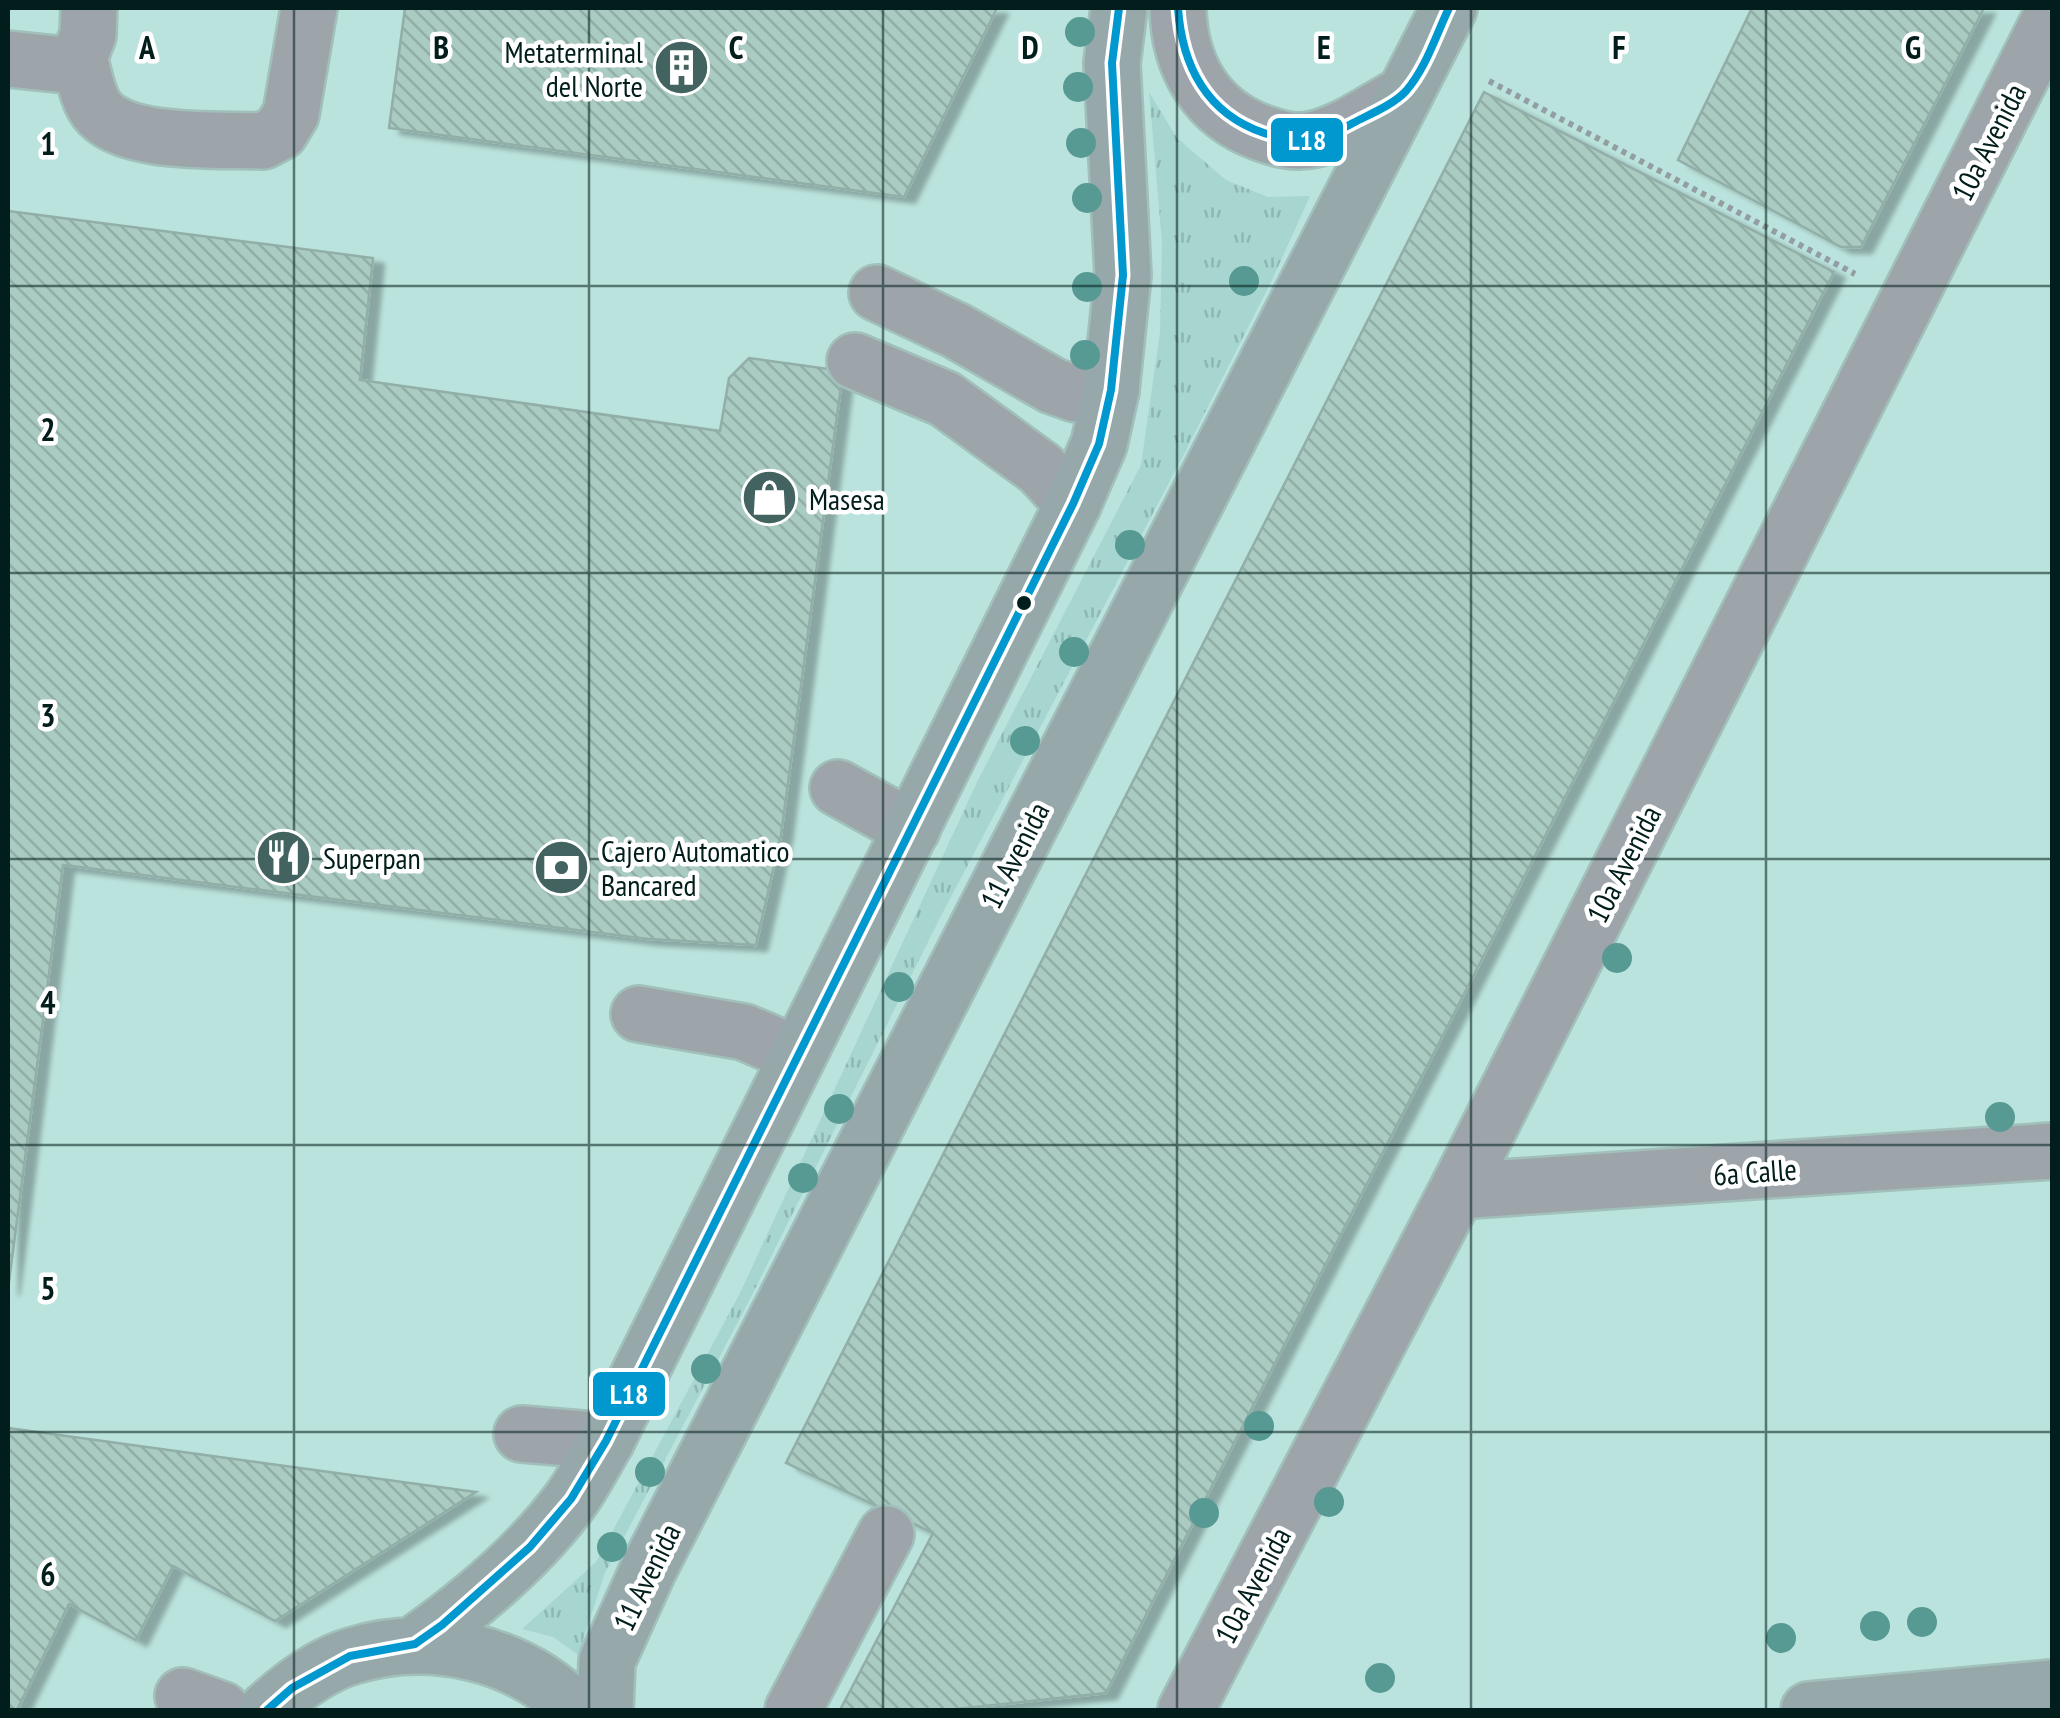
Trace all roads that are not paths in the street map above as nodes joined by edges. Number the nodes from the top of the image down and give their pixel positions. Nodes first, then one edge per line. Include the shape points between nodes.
1 (310, 8) edge
2 (1119, 8) edge
3 (1178, 8) edge
4 (1449, 8) edge
5 (2052, 15) edge
6 (84, 33) edge
7 (8, 58) edge
8 (1405, 94) junction
9 (877, 293) dead end
10 (856, 361) dead end
11 (1111, 390) junction
12 (1074, 504) junction
13 (838, 788) dead end
14 (912, 829) junction
15 (638, 1014) dead end
16 (798, 1056) junction
17 (2052, 1151) edge
18 (1457, 1191) junction
19 (522, 1434) dead end
20 (606, 1441) junction
21 (886, 1534) dead end
22 (415, 1644) junction
23 (2052, 1688) edge
24 (267, 1710) edge
25 (576, 1710) edge
26 (605, 1710) edge
27 (793, 1710) edge
28 (1186, 1710) edge
29 (1809, 1710) edge

1 - 6 street via 291,114 264,141 144,134 112,125 95,108
2 - 11 main road via 1112,62 1122,275
3 - 8 street via 1189,68 1204,95 1239,125 1285,141 1314,140
4 - 8 main road, 11 Avenida
5 - 18 street, 10a Avenida
6 - 7 street via 66,66
8 - 26 main road, 11 Avenida via 649,1568 607,1661
9 - 11 street via 1053,386 1076,394
10 - 12 street via 945,399 1041,468
11 - 12 main road via 1099,444
12 - 14 main road
13 - 14 street
14 - 16 main road
15 - 16 street via 744,1032
16 - 20 main road
17 - 18 street, 6a Calle
18 - 28 street, 10a Avenida
19 - 20 street
20 - 22 main road via 571,1499 530,1548
21 - 27 street
22 - 24 main road via 350,1656
22 - 25 main road via 489,1655 554,1689
23 - 29 main road

